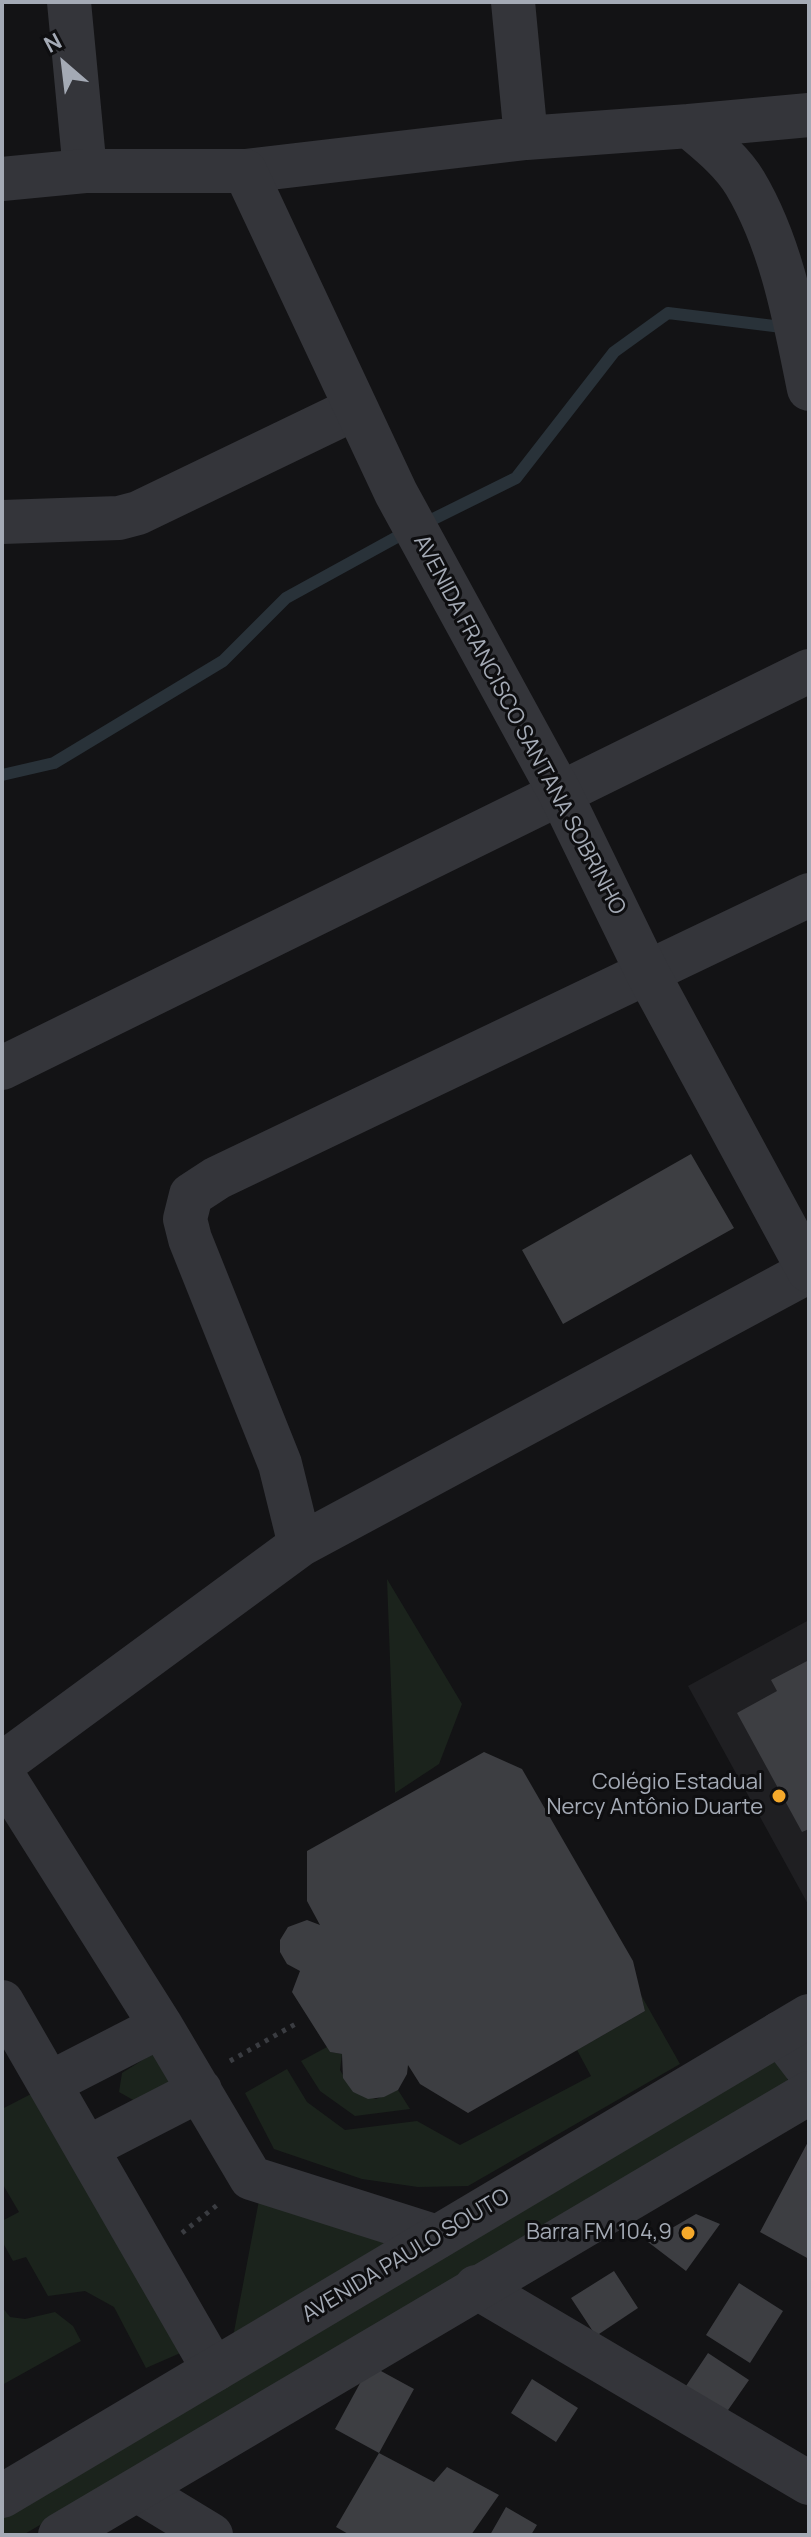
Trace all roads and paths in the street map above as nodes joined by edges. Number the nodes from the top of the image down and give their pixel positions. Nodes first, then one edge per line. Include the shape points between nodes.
1 (69, 2) edge
2 (513, 2) edge
3 (809, 115) edge
4 (689, 126) junction
5 (526, 138) junction
6 (85, 171) junction
7 (245, 171) junction
8 (2, 179) edge
9 (809, 389) edge
10 (354, 409) junction
11 (2, 522) edge
12 (809, 671) edge
13 (560, 793) junction
14 (809, 895) edge
15 (648, 974) junction
16 (2, 1068) edge
17 (809, 1271) edge
18 (300, 1545) junction
19 (2, 1764) edge
20 (2, 1774) edge
21 (2, 2002) edge
22 (299, 2022) dead end
23 (795, 2024) edge
24 (161, 2026) junction
25 (809, 2071) edge
26 (50, 2083) junction
27 (198, 2086) junction
28 (809, 2093) edge
29 (87, 2148) junction
30 (251, 2178) junction
31 (437, 2237) junction
32 (150, 2259) junction
33 (476, 2287) junction
34 (214, 2370) junction
35 (809, 2483) edge
36 (137, 2490) junction
37 (2, 2496) edge
38 (60, 2535) edge
39 (211, 2535) edge

1 - 6 street
2 - 5 street
3 - 4 street
4 - 5 street
4 - 9 street via 744,182 770,237 792,306
5 - 7 street
6 - 7 street
6 - 8 street
7 - 10 street, AVENIDA FRANCISCO SANTANA SOBRINHO
10 - 11 street via 138,513
10 - 13 street, AVENIDA FRANCISCO SANTANA SOBRINHO
12 - 13 street
13 - 15 street, AVENIDA FRANCISCO SANTANA SOBRINHO
13 - 16 street
14 - 15 street
15 - 17 street, AVENIDA FRANCISCO SANTANA SOBRINHO
15 - 18 street via 208,1182 191,1195 185,1219 190,1239 280,1464
17 - 18 street
18 - 19 street
20 - 24 street
21 - 26 street
22 - 27 path
23 - 25 street
23 - 31 street, AVENIDA PAULO SOUTO
24 - 26 street
24 - 27 street
26 - 29 street
27 - 29 street
27 - 30 street
28 - 33 street
29 - 32 street
30 - 31 street
30 - 32 path
31 - 34 street, AVENIDA PAULO SOUTO
32 - 34 street
33 - 35 street
33 - 36 street
34 - 37 street, AVENIDA PAULO SOUTO
36 - 38 street
36 - 39 street

